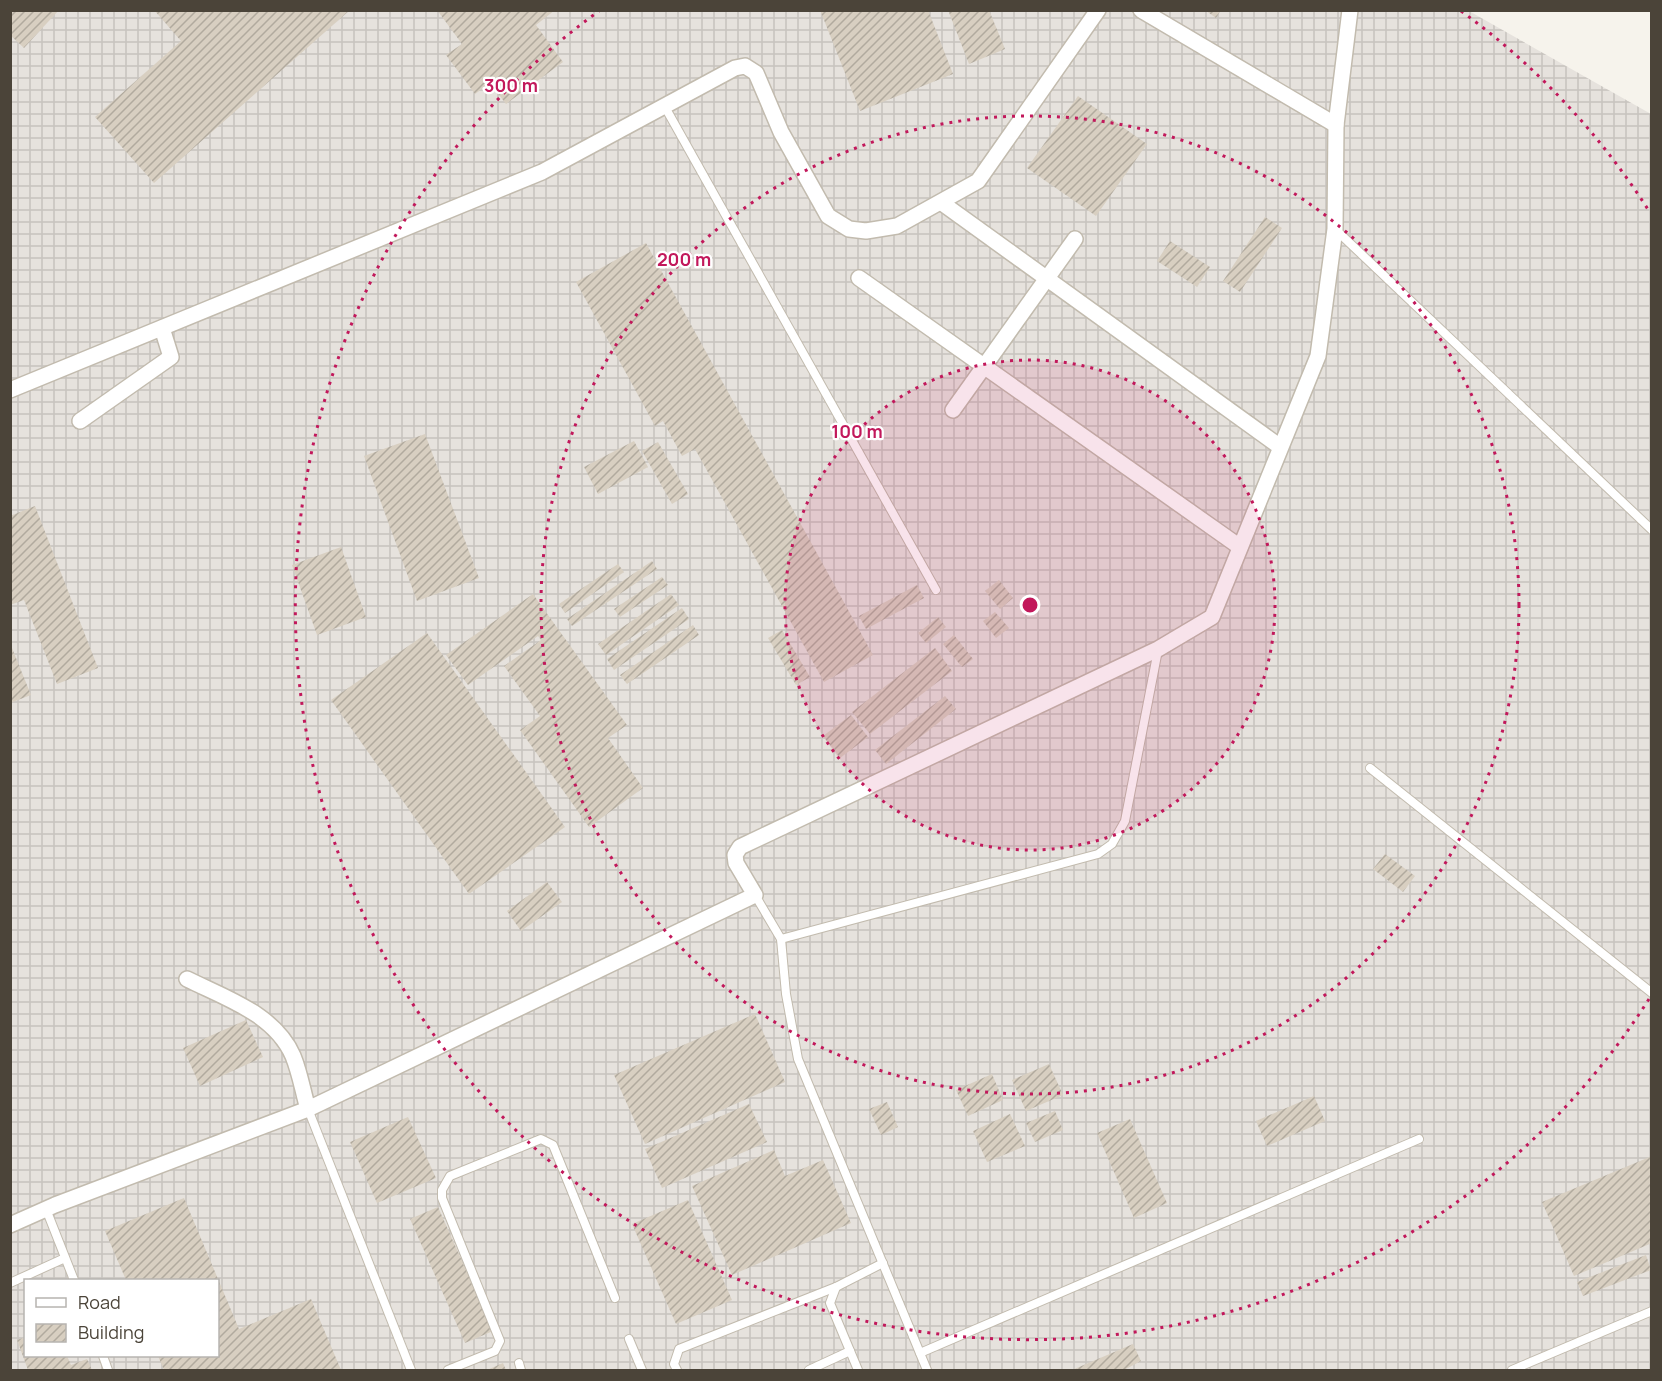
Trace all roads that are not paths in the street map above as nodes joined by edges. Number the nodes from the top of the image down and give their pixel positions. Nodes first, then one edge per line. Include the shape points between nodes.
1 (1098, 10) edge
2 (1141, 10) edge
3 (1350, 10) edge
4 (665, 106) junction
5 (1336, 125) junction
6 (942, 203) junction
7 (1335, 229) junction
8 (1075, 239) dead end
9 (859, 278) dead end
10 (1047, 279) junction
11 (162, 328) junction
12 (984, 366) junction
13 (10, 390) edge
14 (953, 410) dead end
15 (80, 421) dead end
16 (1280, 446) junction
17 (1652, 530) edge
18 (1240, 546) junction
19 (936, 590) dead end
20 (1158, 648) junction
21 (1370, 768) dead end
22 (755, 895) junction
23 (782, 939) junction
24 (187, 979) dead end
25 (1652, 993) edge
26 (308, 1109) junction
27 (1419, 1139) dead end
28 (46, 1209) junction
29 (10, 1225) edge
30 (65, 1258) junction
31 (883, 1263) junction
32 (73, 1279) edge
33 (10, 1283) edge
34 (836, 1287) junction
35 (615, 1298) dead end
36 (1652, 1311) edge
37 (629, 1338) dead end
38 (850, 1351) junction
39 (920, 1353) junction
40 (411, 1371) edge
41 (448, 1371) edge
42 (642, 1371) edge
43 (677, 1371) edge
44 (809, 1371) edge
45 (858, 1371) edge
46 (927, 1371) edge
47 (1512, 1371) edge

1 - 6 street via 978,181
2 - 5 street
3 - 5 street
4 - 6 street via 745,66 756,73 781,132 828,216 849,230 866,231 897,226
4 - 11 street via 542,172
4 - 19 lane
5 - 7 street
6 - 10 street
7 - 16 street via 1318,356
7 - 17 lane
8 - 10 street
9 - 12 street
10 - 12 street
10 - 16 street
11 - 13 street
11 - 15 street via 171,357
12 - 14 street
12 - 18 street
16 - 18 street
18 - 20 street via 1212,617
20 - 22 street via 740,847 736,862
20 - 23 lane via 1125,821 1112,844 1098,854
21 - 25 lane
22 - 23 lane
22 - 26 street
23 - 31 lane via 786,994 798,1059
24 - 26 street via 253,1012 275,1029 292,1055
26 - 28 street
26 - 40 lane
27 - 39 lane
28 - 29 street
28 - 30 lane
30 - 32 lane
30 - 33 lane
31 - 34 lane
31 - 39 lane
34 - 38 lane via 830,1303
34 - 43 lane via 679,1349 674,1364
35 - 41 lane via 548,1140 541,1139 450,1176 442,1198 500,1341 495,1351
36 - 47 lane
37 - 42 lane
38 - 44 lane
38 - 45 lane
39 - 46 lane

